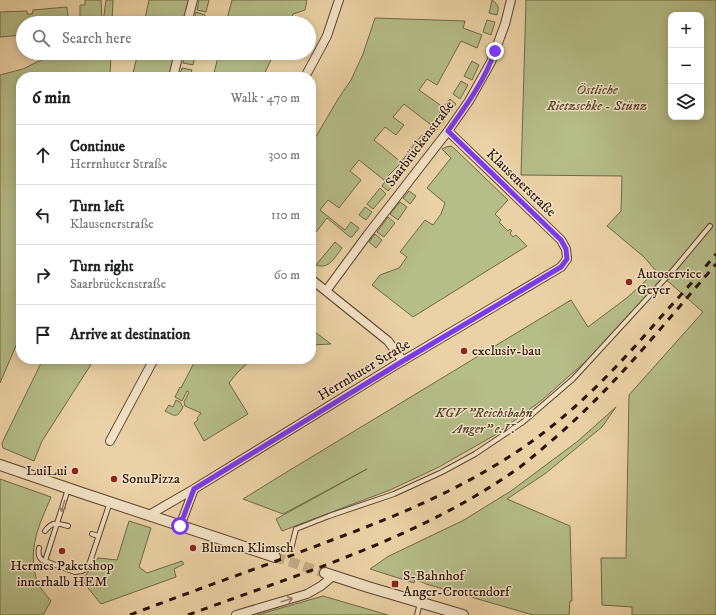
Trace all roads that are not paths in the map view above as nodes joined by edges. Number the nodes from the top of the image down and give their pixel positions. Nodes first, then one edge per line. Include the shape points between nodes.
1 (193, 0) edge
2 (338, 0) edge
3 (511, 0) edge
4 (189, 16) edge
5 (316, 56) edge
6 (177, 60) edge
7 (314, 60) edge
8 (174, 72) edge
9 (308, 72) edge
10 (448, 131) junction
11 (710, 226) dead end
12 (567, 259) joint
13 (316, 283) edge
14 (326, 291) junction
15 (403, 361) junction
16 (151, 364) edge
17 (110, 441) dead end
18 (0, 465) edge
19 (68, 488) junction
20 (194, 489) junction
21 (110, 502) junction
22 (149, 515) junction
23 (57, 523) junction
24 (68, 526) dead end
25 (180, 526) junction
26 (44, 531) dead end
27 (92, 534) dead end
28 (98, 536) junction
29 (39, 548) dead end
30 (291, 549) dead end
31 (275, 557) tunnel mouth
32 (45, 561) junction
33 (329, 574) joint
34 (420, 602) junction
35 (236, 615) edge
36 (417, 615) edge
37 (463, 615) edge

1 - 4 street
2 - 5 street via 327,36
3 - 10 street, Saarbrückenstraße via 491,62
6 - 8 street
7 - 9 street
10 - 12 street, Klausenerstraße via 561,240 566,249
10 - 14 street, Saarbrückenstraße
11 - 30 lane via 573,379 523,422 475,454 442,472 394,494 296,529
12 - 15 street, Herrnhuter Straße via 561,267
13 - 14 street
14 - 15 street via 388,341
15 - 20 street, Herrnhuter Straße
16 - 17 street
18 - 19 street
19 - 21 street
19 -> 23 lane
20 - 22 street, Herrnhuter Straße
20 - 25 street
21 - 22 street
21 - 28 lane
22 - 25 street
23 - 24 lane
23 - 26 lane via 51,524
23 - 32 lane
25 - 31 street
27 - 28 lane
28 - 32 lane via 88,568 82,571 75,572
29 - 32 lane via 40,558
33 - 34 street
35 -> 33 street via 307,594 321,586
34 - 36 lane
34 - 37 street

